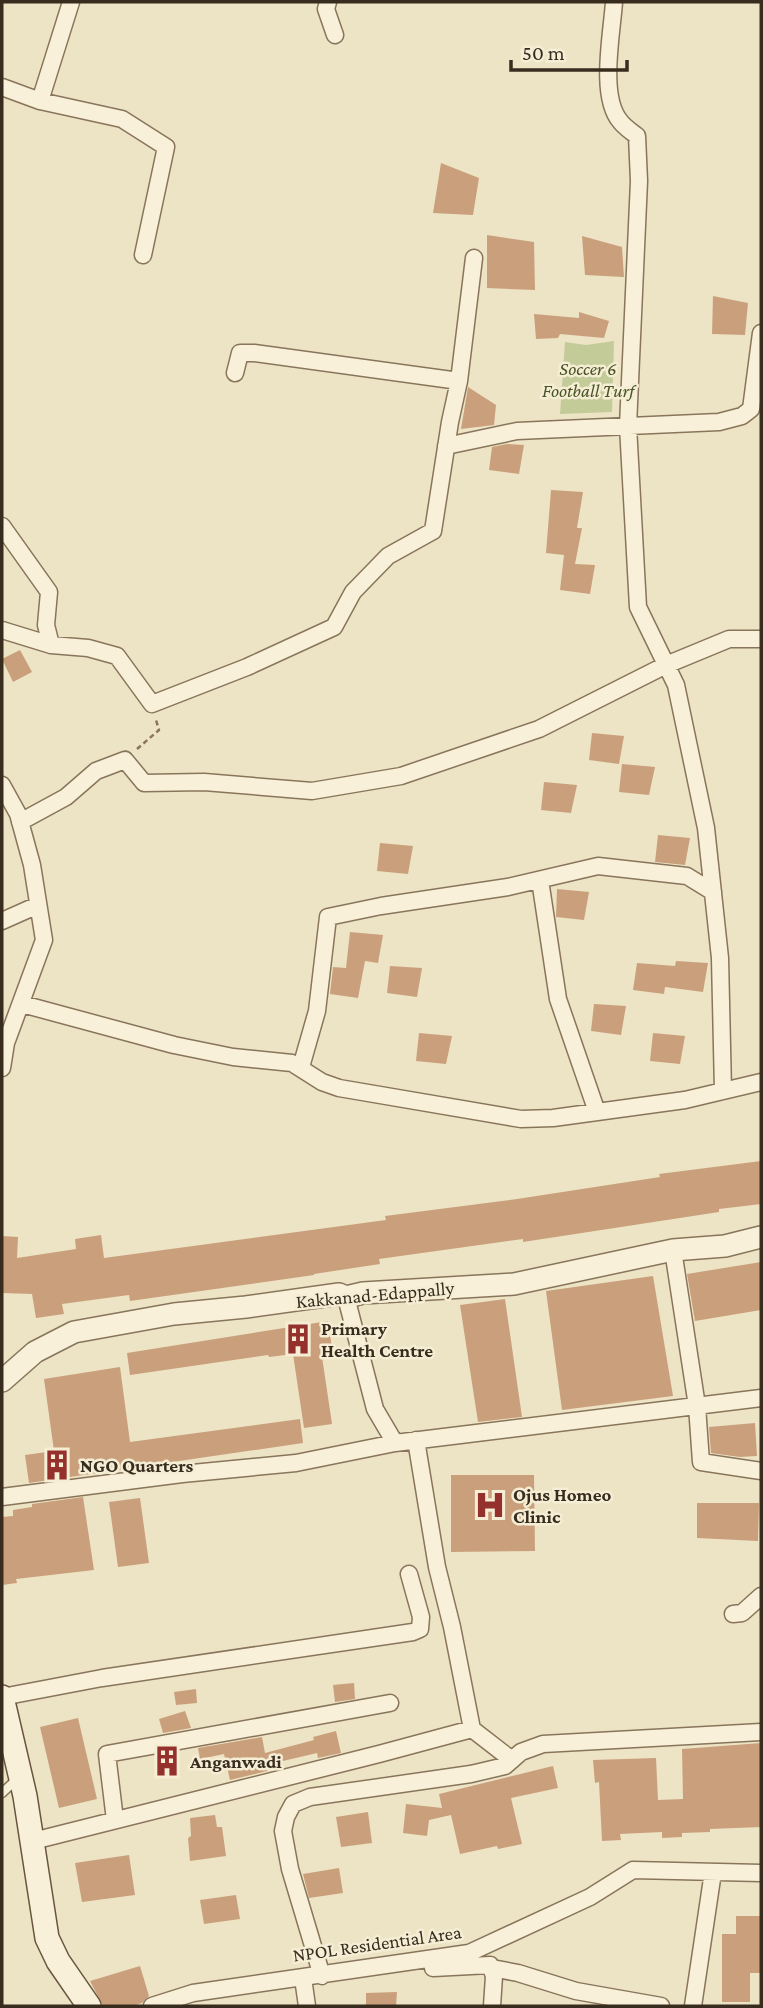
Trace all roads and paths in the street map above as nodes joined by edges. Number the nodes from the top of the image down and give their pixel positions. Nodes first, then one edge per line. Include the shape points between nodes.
1 (71, 2) edge
2 (328, 2) edge
3 (614, 2) edge
4 (335, 34) dead end
5 (2, 87) edge
6 (40, 101) junction
7 (143, 255) dead end
8 (474, 258) dead end
9 (761, 333) edge
10 (235, 373) dead end
11 (459, 381) junction
12 (756, 408) edge
13 (628, 426) junction
14 (446, 446) junction
15 (4, 532) edge
16 (2, 630) edge
17 (761, 639) edge
18 (51, 645) junction
19 (666, 665) junction
20 (152, 704) junction
21 (125, 760) junction
22 (2, 785) edge
23 (20, 822) junction
24 (540, 880) junction
25 (713, 892) junction
26 (38, 905) junction
27 (2, 921) edge
28 (22, 1004) junction
29 (301, 1067) junction
30 (2, 1068) edge
31 (761, 1082) edge
32 (723, 1091) junction
33 (597, 1112) junction
34 (761, 1237) edge
35 (673, 1250) junction
36 (346, 1297) junction
37 (2, 1381) edge
38 (761, 1398) edge
39 (697, 1406) junction
40 (416, 1440) junction
41 (395, 1443) junction
42 (761, 1471) edge
43 (2, 1497) edge
44 (409, 1574) dead end
45 (761, 1596) edge
46 (733, 1614) dead end
47 (2, 1697) edge
48 (390, 1703) dead end
49 (472, 1728) junction
50 (761, 1732) edge
51 (512, 1760) junction
52 (21, 1776) junction
53 (2, 1793) edge
54 (115, 1821) junction
55 (33, 1841) junction
56 (713, 1872) junction
57 (761, 1873) edge
58 (492, 1968) junction
59 (322, 1976) junction
60 (304, 1985) junction
61 (89, 2006) edge
62 (152, 2006) edge
63 (176, 2006) edge
64 (307, 2006) edge
65 (492, 2006) edge
66 (661, 2006) edge
67 (694, 2006) edge

1 - 6 street
2 - 4 street
3 - 13 street via 611,101 619,120 637,136 639,181
5 - 6 street
6 - 7 street via 122,119 166,147
8 - 11 street
9 - 12 street
10 - 11 street via 240,353 247,353
11 - 14 street
12 - 13 street via 719,422
13 - 14 street via 517,430
13 - 19 street via 638,607
14 - 20 street via 433,531 388,556 353,592 334,628
15 - 18 street via 49,592
16 - 18 street
17 - 19 street via 729,639
18 - 20 street via 117,656
19 - 21 street via 539,729 401,776 312,791 204,782 144,783
19 - 25 street via 676,685 706,828
20 - 21 path via 159,730
21 - 23 street via 96,771 66,797
22 - 23 street
23 - 26 street
24 - 25 street via 598,866 619,867 687,876
24 - 29 street via 328,917 317,1011
24 - 33 street via 558,999
25 - 32 street via 720,958
26 - 27 street
26 - 28 street via 44,940
28 - 29 street via 174,1045
28 - 30 street
29 - 33 street via 339,1088 490,1115 531,1119
31 - 32 street
32 - 33 street
34 - 35 street, Kakkanad-Edappally via 725,1246
35 - 36 street, Kakkanad-Edappally via 513,1284
35 - 39 street
36 - 37 street, Kakkanad-Edappally via 339,1294 174,1314 74,1332 35,1352
36 - 41 street via 375,1409
38 - 39 street
39 - 40 street
39 - 42 street via 701,1462
40 - 41 street
40 - 49 street via 437,1567
41 - 43 street via 296,1462
44 - 47 street via 421,1617 421,1629 413,1632
45 - 46 street via 742,1613
47 - 52 main road
48 - 54 street via 107,1754
49 - 51 street
49 - 54 street
50 - 51 street via 543,1744
51 - 59 street via 471,1774 310,1797 293,1804 283,1830
52 - 53 lane
52 - 55 main road
54 - 55 street
55 - 61 main road via 47,1938
56 - 57 street, NPOL Residential Area
56 - 59 street, NPOL Residential Area via 633,1870 590,1896 469,1953
56 - 67 street
58 - 59 street via 483,1964 362,1978
58 - 65 street
58 - 66 street via 576,1991
59 - 60 street
59 - 62 street, NPOL Residential Area via 192,1993
60 - 63 street
60 - 64 street

